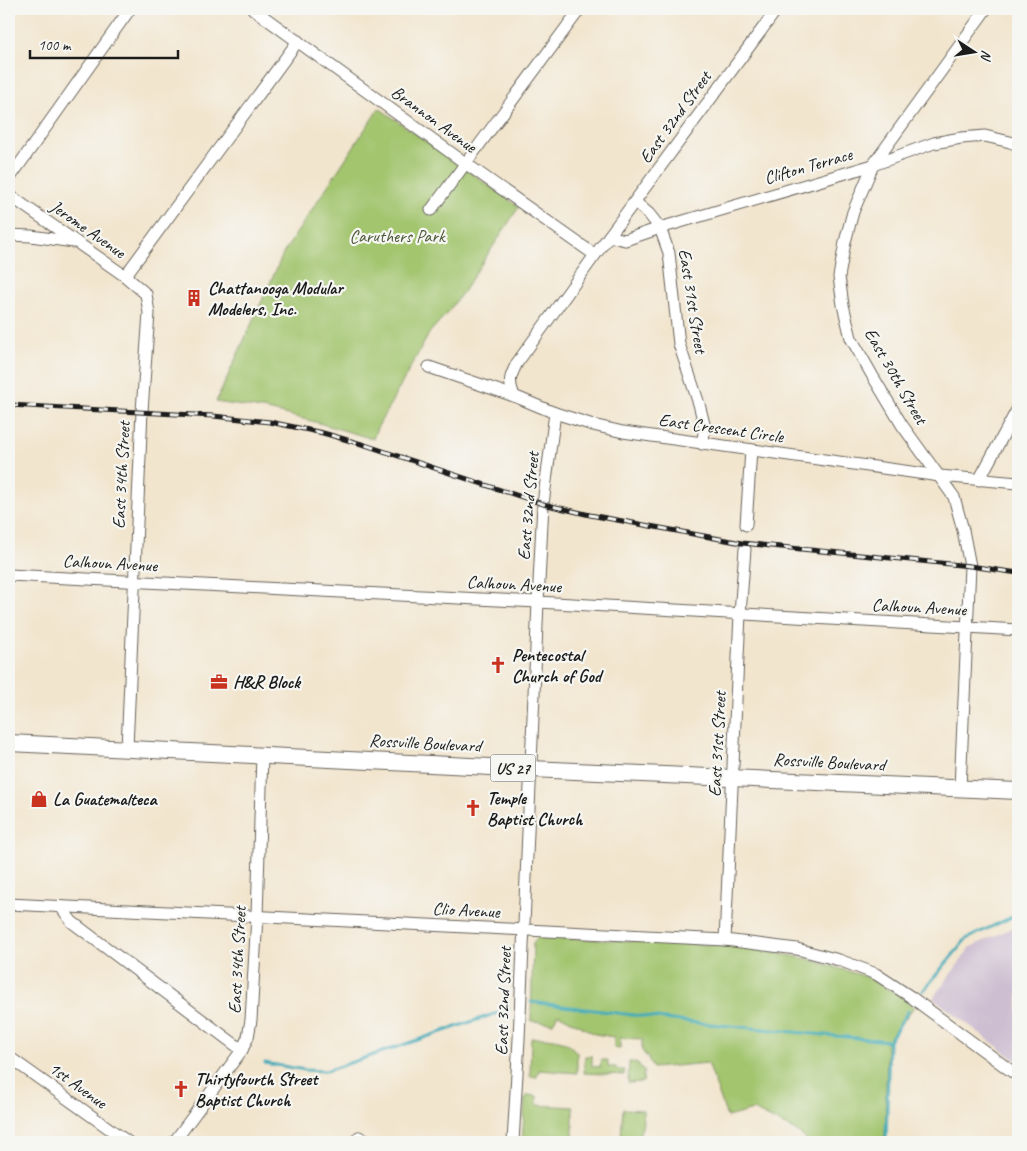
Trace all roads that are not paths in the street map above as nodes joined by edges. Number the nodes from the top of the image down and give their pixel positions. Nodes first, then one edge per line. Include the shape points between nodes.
1 (130, 9) edge
2 (254, 9) edge
3 (580, 9) edge
4 (777, 9) edge
5 (986, 9) edge
6 (298, 41) junction
7 (1018, 145) edge
8 (465, 163) junction
9 (873, 165) junction
10 (9, 179) edge
11 (9, 195) edge
12 (635, 202) junction
13 (431, 210) dead end
14 (660, 228) junction
15 (9, 235) edge
16 (609, 236) junction
17 (76, 242) junction
18 (595, 255) junction
19 (125, 276) junction
20 (146, 294) joint
21 (429, 367) dead end
22 (514, 396) junction
23 (1018, 408) edge
24 (555, 413) junction
25 (702, 444) junction
26 (751, 450) junction
27 (940, 476) junction
28 (979, 480) junction
29 (1018, 483) edge
30 (746, 525) dead end
31 (745, 549) dead end
32 (9, 575) edge
33 (134, 582) junction
34 (538, 602) junction
35 (740, 614) junction
36 (968, 628) junction
37 (1018, 630) edge
38 (9, 742) edge
39 (128, 748) junction
40 (262, 755) junction
41 (531, 769) junction
42 (733, 777) junction
43 (960, 788) junction
44 (1018, 791) edge
45 (9, 904) edge
46 (62, 907) junction
47 (257, 916) junction
48 (524, 931) junction
49 (725, 940) junction
50 (242, 1050) junction
51 (9, 1057) edge
52 (1018, 1076) edge
53 (128, 1142) edge
54 (174, 1142) edge
55 (513, 1142) edge

1 - 10 street
2 - 6 street, Brannon Avenue
3 - 8 street
4 - 12 street, East 32nd Street
5 - 9 street, East 30th Street
6 - 8 street, Brannon Avenue
6 - 19 street
7 - 9 street, Clifton Terrace via 985,136 961,138 934,143
8 - 13 street
8 - 18 street, Brannon Avenue
9 - 14 street, Clifton Terrace
9 - 27 street, East 30th Street via 853,212 845,242 839,277 843,305 851,338 902,425
11 - 17 street, Jerome Avenue
12 - 14 street, East 31st Street
12 - 16 street, East 32nd Street
14 - 16 street, Clifton Terrace via 625,240
14 - 25 street, East 31st Street via 669,253 680,344 705,428
15 - 17 street
16 - 18 street, East 32nd Street
17 - 19 street, Jerome Avenue
18 - 22 street, East 32nd Street via 517,363 510,378
19 - 20 street, Jerome Avenue
20 - 33 street, East 34th Street via 149,314
21 - 22 street, East Crescent Circle
22 - 24 street, East Crescent Circle
23 - 28 street
24 - 25 street, East Crescent Circle via 623,432
24 - 34 street, East 32nd Street via 543,504
25 - 26 street, East Crescent Circle
26 - 27 street, East Crescent Circle
26 - 30 street
27 - 28 street, East Crescent Circle
27 - 36 street, East 30th Street via 954,497 970,566
28 - 29 street, East Crescent Circle
31 - 35 street, East 31st Street
32 - 33 street, Calhoun Avenue
33 - 34 street, Calhoun Avenue
33 - 39 street, East 34th Street
34 - 35 street, Calhoun Avenue
34 - 41 street, East 32nd Street
35 - 36 street, Calhoun Avenue
35 - 42 street, East 31st Street
36 - 37 street, Calhoun Avenue
36 - 43 street, East 30th Street
38 - 39 highway, Rossville Boulevard / US 27
39 - 40 highway, Rossville Boulevard / US 27
40 - 41 highway, Rossville Boulevard / US 27
40 - 47 street, East 34th Street
41 - 42 highway, Rossville Boulevard / US 27
41 - 48 street, East 32nd Street
42 - 43 highway, Rossville Boulevard / US 27
42 - 49 street, East 31st Street
43 - 44 highway, Rossville Boulevard / US 27
45 - 46 street, Clio Avenue
46 - 47 street, Clio Avenue
46 - 50 street via 72,922
47 - 48 street, Clio Avenue
47 - 50 street, East 34th Street via 252,1020
48 - 49 street, Clio Avenue
48 - 55 street, East 32nd Street
49 - 52 street, Clio Avenue via 797,950 839,960 876,974
50 - 54 street, East 34th Street
51 - 53 street, 1st Avenue

